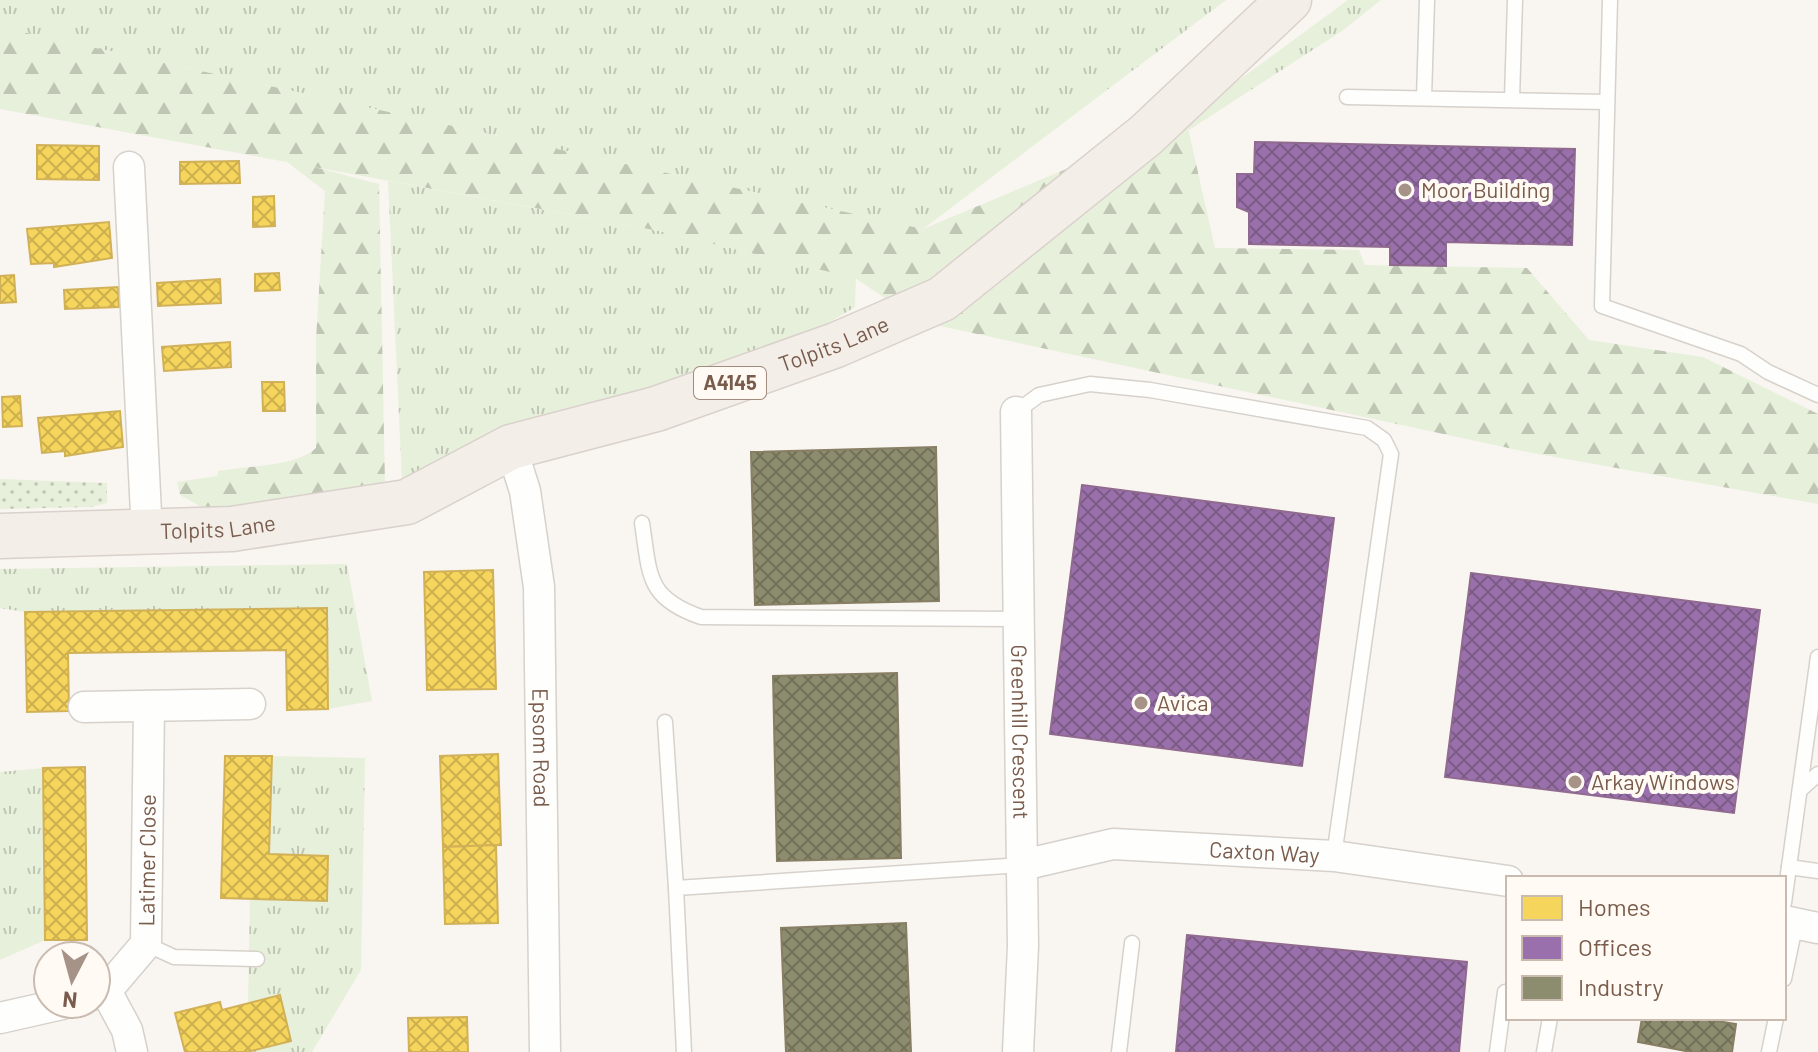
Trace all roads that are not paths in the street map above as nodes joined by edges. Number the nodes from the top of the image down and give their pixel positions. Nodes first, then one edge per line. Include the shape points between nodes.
1 (1289, 0) edge
2 (1427, 0) edge
3 (1515, 0) edge
4 (1610, 0) edge
5 (1347, 97) dead end
6 (1424, 98) junction
7 (1512, 99) junction
8 (1606, 102) junction
9 (129, 167) dead end
10 (1818, 395) edge
11 (1016, 412) joint
12 (511, 447) junction
13 (642, 523) dead end
14 (147, 534) junction
15 (0, 536) edge
16 (1017, 619) junction
17 (1818, 657) edge
18 (1817, 673) edge
19 (250, 704) dead end
20 (149, 706) junction
21 (84, 707) dead end
22 (665, 722) dead end
23 (1818, 774) edge
24 (1800, 790) junction
25 (1334, 856) junction
26 (1023, 865) junction
27 (1789, 867) junction
28 (1818, 871) edge
29 (1506, 881) edge
30 (676, 888) junction
31 (1795, 918) edge
32 (1132, 943) dead end
33 (146, 944) junction
34 (257, 959) dead end
35 (1786, 968) edge
36 (112, 980) edge
37 (1505, 992) dead end
38 (112, 1008) edge
39 (32, 1011) edge
40 (0, 1018) edge
41 (1550, 1020) edge
42 (1776, 1020) edge
43 (132, 1052) edge
44 (545, 1052) edge
45 (684, 1052) edge
46 (1018, 1052) edge
47 (1119, 1052) edge
48 (1497, 1052) edge
49 (1544, 1052) edge
50 (1769, 1052) edge

1 - 12 main road, Tolpits Lane / A4145 via 1146,135 942,299 836,345 656,409
2 - 6 lane
3 - 7 lane
4 - 8 lane
5 - 6 lane
6 - 7 lane
7 - 8 lane
8 - 10 lane via 1602,306 1741,354
9 - 14 street, Tolpits Lane
11 - 16 street, Greenhill Crescent
11 - 25 lane via 1039,395 1090,384 1367,428 1384,440 1391,454
12 - 14 main road, Tolpits Lane / A4145 via 407,502 232,529
12 - 44 street, Epsom Road via 525,491 539,587
13 - 16 lane via 650,581 679,610 701,617
14 - 15 main road, Tolpits Lane / A4145
16 - 26 street, Greenhill Crescent
17 - 18 lane
18 - 24 lane
19 - 20 street
20 - 21 street
20 - 33 street, Latimer Close
22 - 30 lane
23 - 24 lane
24 - 27 lane
25 - 26 street, Caxton Way via 1113,844
25 - 29 street, Caxton Way
26 - 30 lane
26 - 46 street, Greenhill Crescent
27 - 28 lane
27 - 31 lane
30 - 45 lane
31 - 35 lane
32 - 47 lane
33 - 34 lane via 174,957
33 - 36 street, Latimer Close
37 - 48 lane
38 - 43 street via 127,1030
39 - 40 street
41 - 49 lane
42 - 50 lane

